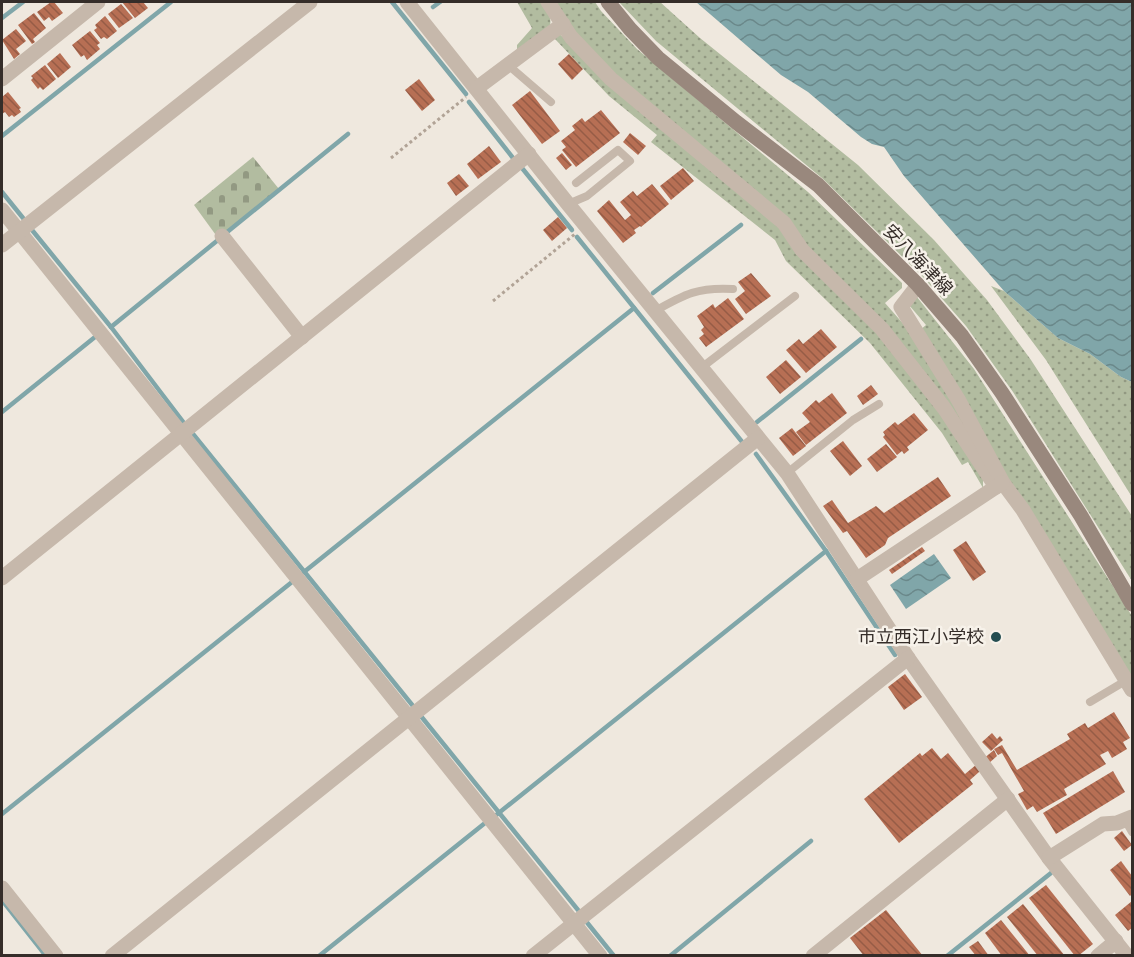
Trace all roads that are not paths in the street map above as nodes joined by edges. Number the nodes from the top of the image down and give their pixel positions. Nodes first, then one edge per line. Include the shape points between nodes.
1 (98, 2) edge
2 (310, 2) edge
3 (407, 2) edge
4 (548, 2) edge
5 (608, 2) edge
6 (562, 24) junction
7 (508, 65) junction
8 (2, 79) edge
9 (477, 88) junction
10 (551, 102) dead end
11 (529, 154) junction
12 (576, 183) dead end
13 (568, 204) junction
14 (2, 210) edge
15 (19, 231) junction
16 (222, 236) dead end
17 (2, 245) edge
18 (918, 285) junction
19 (733, 289) dead end
20 (795, 296) dead end
21 (655, 311) junction
22 (302, 337) junction
23 (701, 368) junction
24 (879, 404) dead end
25 (182, 433) junction
26 (758, 438) junction
27 (786, 473) junction
28 (999, 485) junction
29 (2, 578) edge
30 (857, 579) junction
31 (1132, 604) edge
32 (908, 658) junction
33 (1130, 685) edge
34 (1090, 702) dead end
35 (409, 717) junction
36 (1008, 799) junction
37 (1130, 823) edge
38 (1049, 858) junction
39 (2, 888) edge
40 (573, 923) junction
41 (1116, 941) junction
42 (56, 956) edge
43 (112, 956) edge
44 (533, 956) edge
45 (600, 956) edge
46 (813, 956) edge
47 (1098, 956) edge
48 (1127, 956) edge

1 - 8 street
2 - 15 street
3 - 9 street
4 - 6 street
5 - 18 main road, 安八海津線 via 658,58 818,185
6 - 7 street
6 - 28 street via 611,80 784,223 802,250 882,329
7 - 9 street
7 - 10 lane
9 - 11 street
11 - 13 street
11 - 22 street
12 - 13 lane via 618,150 630,161 587,195
13 - 21 street
14 - 15 street
15 - 17 street
15 - 25 street
16 - 22 street
18 - 28 street via 901,307 959,401
18 - 31 main road, 安八海津線 via 962,336 1002,393
19 - 21 lane via 710,287 681,296
20 - 23 lane
21 - 23 street
22 - 25 street
23 - 26 street
24 - 27 lane
25 - 29 street
25 - 35 street
26 - 27 street
26 - 35 street
27 - 30 street
28 - 30 street
28 - 33 street via 1023,510
30 - 32 street
32 - 36 street
32 - 40 street
33 - 34 lane
35 - 40 street
35 - 43 street
36 - 38 street
36 - 46 street
37 - 38 street via 1102,824
38 - 41 street
39 - 42 street
40 - 44 street
40 - 45 street
41 - 47 street
41 - 48 street

